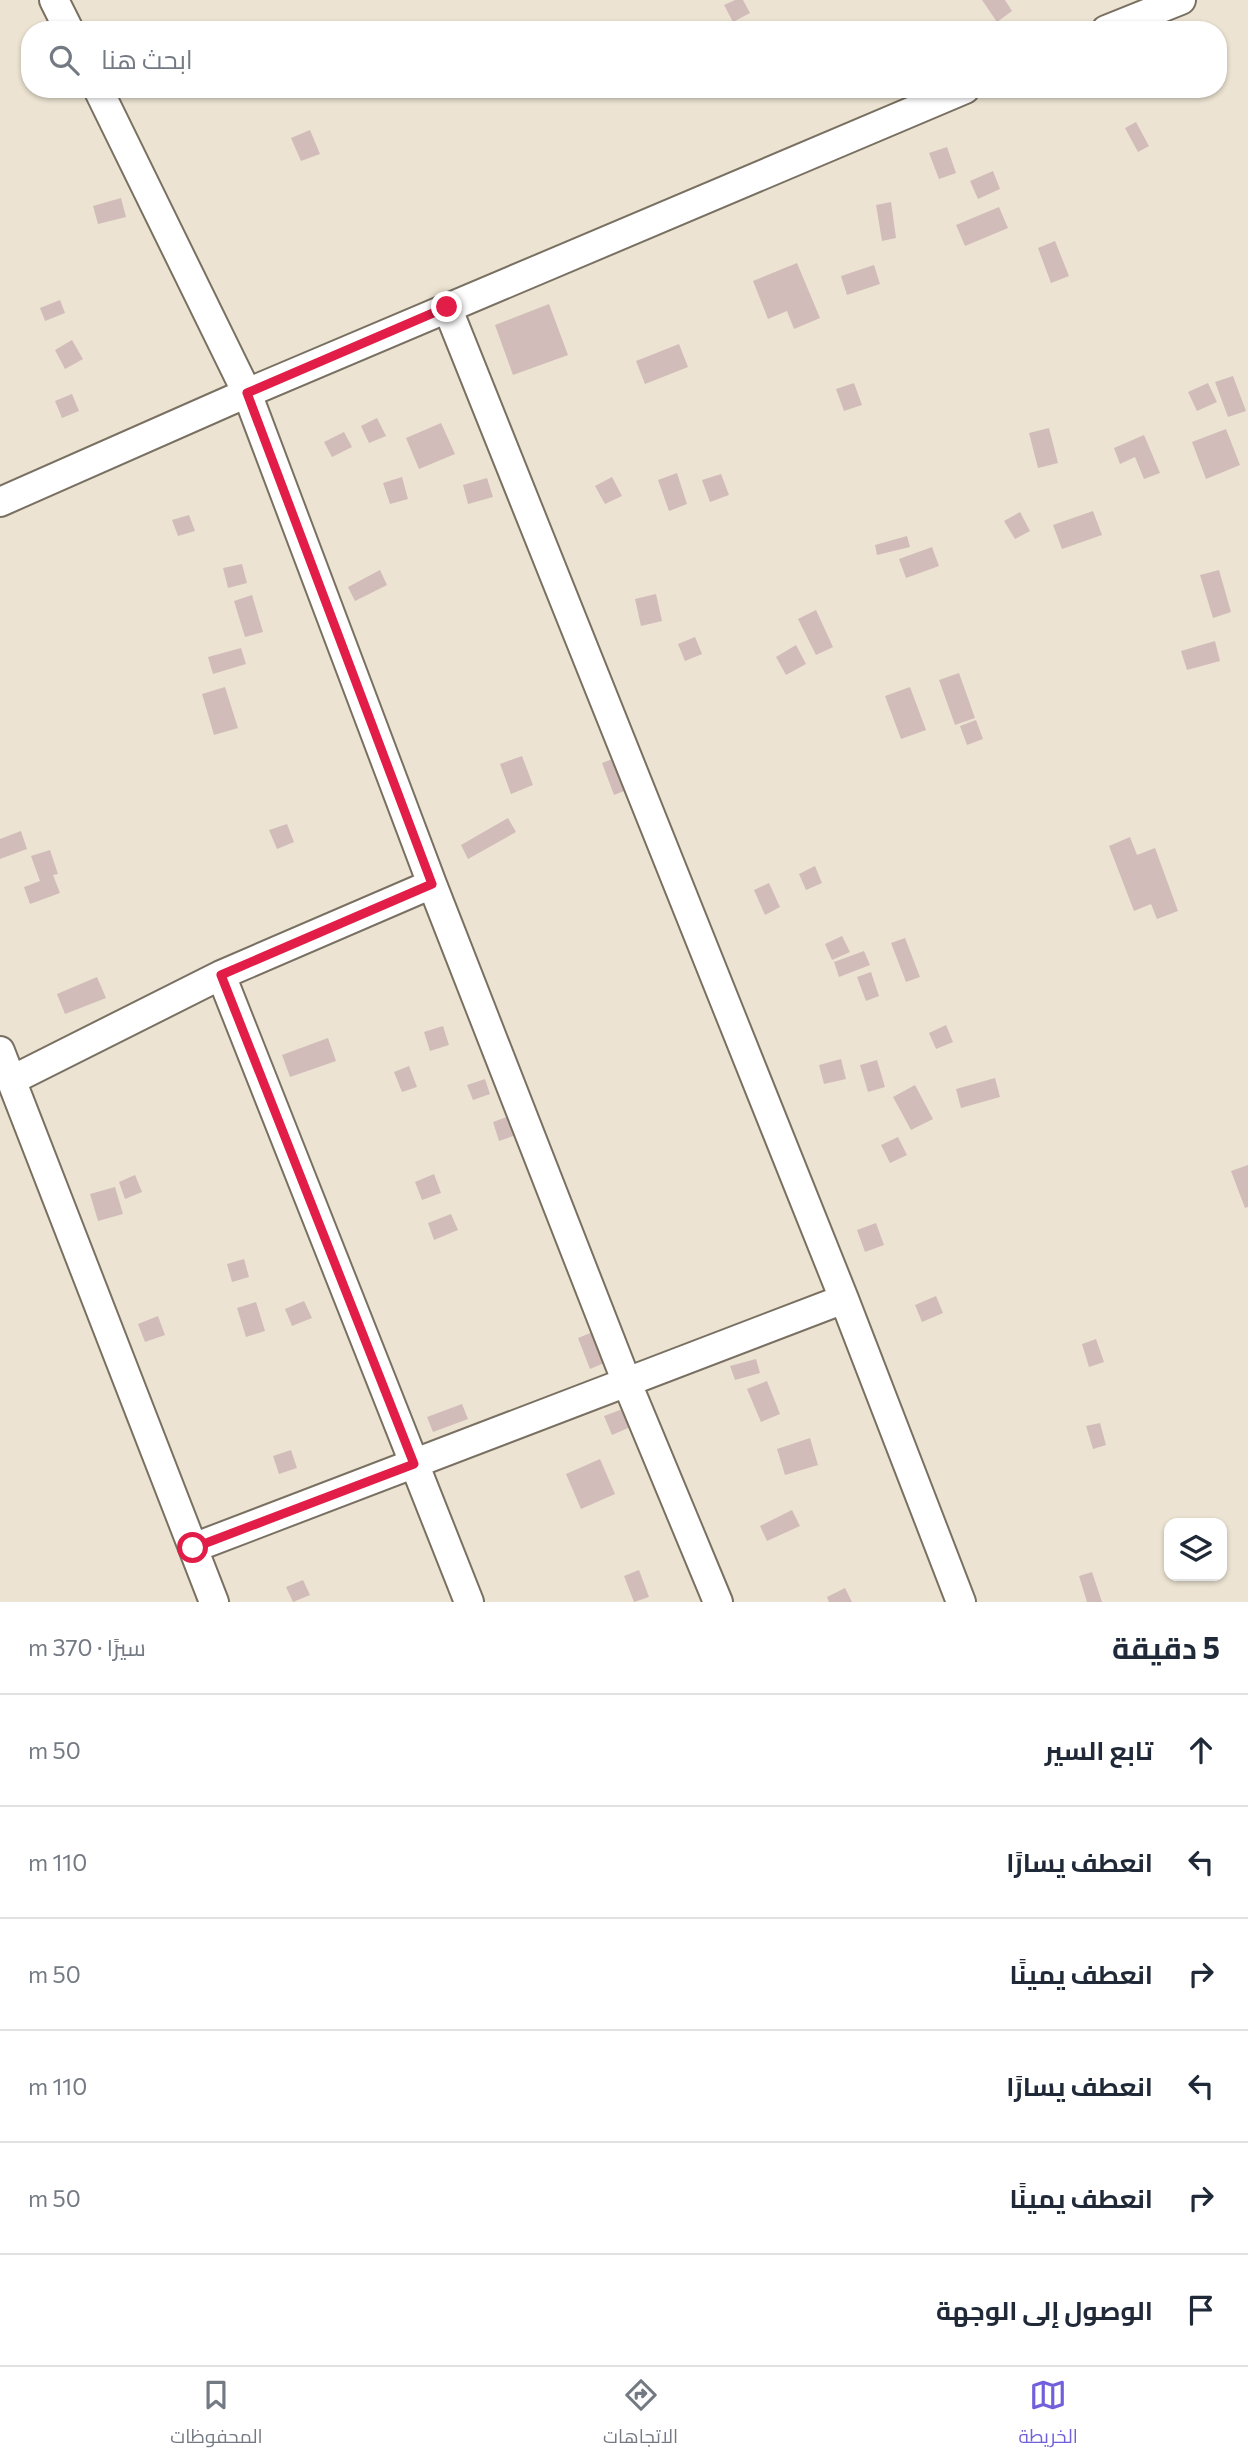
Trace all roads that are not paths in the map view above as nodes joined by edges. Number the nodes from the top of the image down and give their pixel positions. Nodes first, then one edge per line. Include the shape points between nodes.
1 (54, 0) edge
2 (1181, 0) edge
3 (1134, 8) edge
4 (64, 21) edge
5 (1117, 21) edge
6 (102, 98) edge
7 (944, 98) edge
8 (447, 307) junction
9 (247, 393) junction
10 (0, 502) edge
11 (432, 884) junction
12 (221, 975) junction
13 (0, 1051) edge
14 (12, 1080) junction
15 (844, 1299) junction
16 (628, 1383) junction
17 (414, 1464) junction
18 (193, 1548) junction
19 (214, 1602) edge
20 (469, 1602) edge
21 (718, 1602) edge
22 (961, 1602) edge

1 - 4 street
2 - 3 street
3 - 5 street
6 - 9 street
7 - 8 street
8 - 9 street
8 - 15 street
9 - 10 street
9 - 11 street
11 - 12 street
11 - 16 street
12 - 14 street
12 - 17 street
13 - 14 street
14 - 18 street
15 - 16 street
15 - 22 street
16 - 17 street
16 - 21 street
17 - 18 street
17 - 20 street
18 - 19 street

